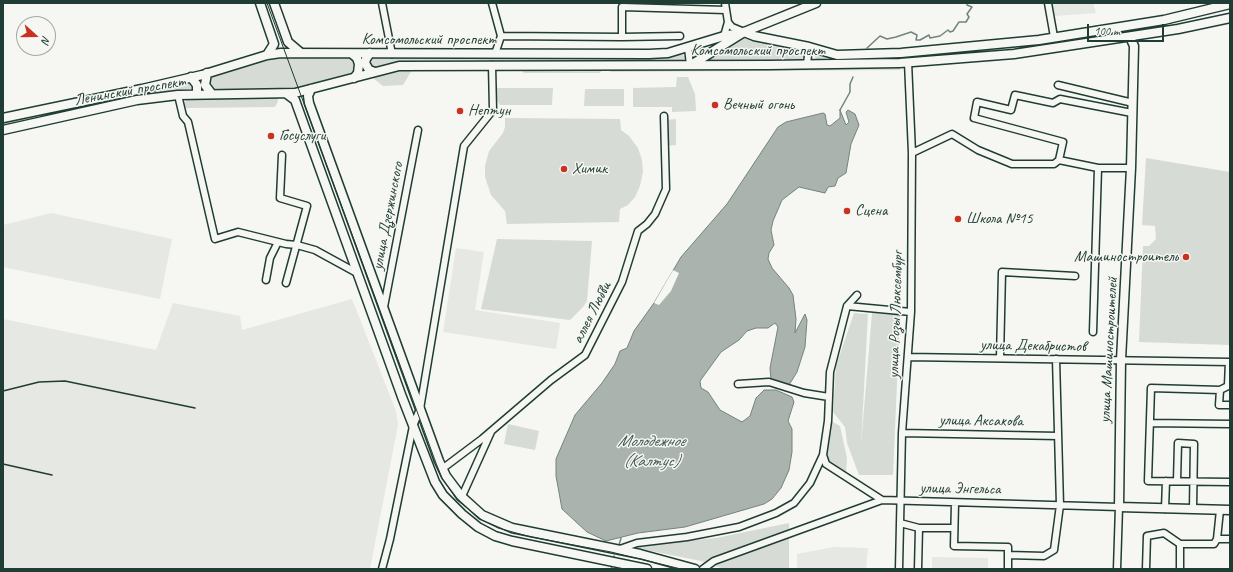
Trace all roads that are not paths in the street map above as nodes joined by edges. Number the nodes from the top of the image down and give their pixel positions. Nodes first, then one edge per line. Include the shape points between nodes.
1 (260, 3) edge
2 (274, 3) edge
3 (382, 3) edge
4 (492, 3) edge
5 (702, 3) edge
6 (816, 3) edge
7 (1048, 3) edge
8 (1230, 4) edge
9 (621, 5) edge
10 (726, 6) edge
11 (709, 8) junction
12 (1176, 17) junction
13 (1230, 18) edge
14 (1164, 20) junction
15 (728, 22) junction
16 (1178, 29) junction
17 (1167, 31) junction
18 (744, 32) junction
19 (501, 36) junction
20 (680, 36) dead end
21 (724, 36) junction
22 (622, 37) junction
23 (1130, 37) junction
24 (1054, 38) junction
25 (982, 45) junction
26 (809, 47) junction
27 (688, 48) junction
28 (301, 53) junction
29 (352, 54) junction
30 (370, 54) junction
31 (392, 54) junction
32 (495, 54) junction
33 (266, 55) junction
34 (983, 56) junction
35 (908, 62) junction
36 (807, 64) junction
37 (492, 65) junction
38 (690, 65) junction
39 (374, 72) junction
40 (207, 73) junction
41 (192, 77) junction
42 (354, 78) junction
43 (1058, 85) dead end
44 (311, 89) junction
45 (211, 93) junction
46 (196, 94) junction
47 (287, 94) junction
48 (178, 95) junction
49 (1133, 103) junction
50 (1132, 113) junction
51 (664, 116) dead end
52 (3, 118) edge
53 (3, 130) edge
54 (418, 130) dead end
55 (912, 153) junction
56 (282, 156) dead end
57 (1059, 160) junction
58 (1098, 168) junction
59 (1132, 168) junction
60 (278, 242) junction
61 (297, 245) junction
62 (357, 273) junction
63 (1075, 276) dead end
64 (266, 280) dead end
65 (286, 283) dead end
66 (857, 295) dead end
67 (847, 306) junction
68 (384, 307) junction
69 (911, 312) junction
70 (1093, 332) dead end
71 (908, 357) junction
72 (1000, 358) junction
73 (1056, 359) junction
74 (1121, 360) junction
75 (1229, 362) edge
76 (738, 384) dead end
77 (1229, 385) edge
78 (1220, 390) junction
79 (829, 397) junction
80 (1230, 405) edge
81 (420, 409) junction
82 (1150, 423) junction
83 (1230, 424) edge
84 (413, 426) junction
85 (492, 431) junction
86 (902, 433) junction
87 (1058, 436) junction
88 (824, 456) junction
89 (446, 466) dead end
90 (1166, 481) junction
91 (1177, 481) junction
92 (1193, 482) junction
93 (1230, 482) edge
94 (463, 494) dead end
95 (882, 500) junction
96 (900, 501) junction
97 (955, 503) junction
98 (1060, 505) junction
99 (1118, 507) junction
100 (1165, 509) junction
101 (1193, 509) junction
102 (1220, 510) junction
103 (1230, 510) edge
104 (900, 523) junction
105 (919, 528) junction
106 (954, 528) junction
107 (1230, 539) edge
108 (1217, 540) junction
109 (1180, 544) junction
110 (620, 550) junction
111 (1008, 555) junction
112 (382, 569) edge
113 (648, 569) edge
114 (695, 569) edge
115 (703, 569) edge
116 (899, 569) edge
117 (918, 569) edge
118 (1008, 569) edge
119 (1117, 569) edge
120 (1146, 569) edge
121 (1180, 569) edge

1 - 33 main road via 274,44
2 - 28 main road via 288,42
3 - 31 street
4 - 19 street
5 - 11 street
6 - 18 main road
7 - 24 street
8 - 12 main road, Комсомольский проспект
9 - 11 street
9 - 22 street
10 - 11 street
10 - 15 street
12 - 14 main road, Комсомольский проспект
12 - 16 street via 1173,23
13 - 16 main road, Комсомольский проспект
14 - 17 main road via 1170,25
14 - 24 main road, Комсомольский проспект
15 - 18 street via 732,27
15 - 21 street
16 - 17 main road, Комсомольский проспект
17 - 23 main road, Комсомольский проспект
18 - 21 main road, Комсомольский проспект
18 - 26 main road, Комсомольский проспект
18 - 38 main road
19 - 22 street
19 - 32 street
20 - 22 street
21 - 27 main road, Комсомольский проспект
23 - 34 main road, Комсомольский проспект
23 - 49 main road, улица Машиностроителей via 1134,46
24 - 25 main road, Комсомольский проспект
25 - 26 main road, Комсомольский проспект via 856,55 837,55
25 - 34 main road via 979,52
26 - 36 street
27 - 32 main road, Комсомольский проспект via 649,54
27 - 38 street
28 - 29 main road, Комсомольский проспект
28 - 33 main road, Комсомольский проспект
29 - 30 main road, Комсомольский проспект
29 - 42 main road via 359,64 358,73
30 - 31 main road, Комсомольский проспект
30 - 39 main road via 365,63 369,70
31 - 32 main road, Комсомольский проспект
33 - 40 main road, Ленинский проспект
34 - 35 main road, Комсомольский проспект
35 - 36 main road, Комсомольский проспект
35 - 55 street, улица Розы Люксембург
36 - 38 main road, Комсомольский проспект
37 - 38 main road, Комсомольский проспект
37 - 39 main road, Комсомольский проспект via 399,66
37 - 81 street via 493,110 464,146
39 - 42 main road, Комсомольский проспект
40 - 41 main road, Ленинский проспект
40 - 45 main road via 205,84
41 - 46 main road via 197,85
41 - 52 main road, Ленинский проспект
42 - 44 main road, Комсомольский проспект
43 - 49 street
44 - 47 main road, Комсомольский проспект
44 - 68 main road via 309,102
45 - 46 main road, Ленинский проспект
45 - 47 main road, Ленинский проспект
46 - 48 main road, Ленинский проспект
47 - 62 main road via 295,100
48 - 53 main road, Ленинский проспект via 137,100
48 - 60 street via 183,116 188,122 215,239 238,232
49 - 50 main road, улица Машиностроителей
50 - 57 street via 1060,99 1053,103 1015,94 1011,110 977,102 974,118 1063,142
50 - 59 main road, улица Машиностроителей
51 - 85 street, аллея Любви via 666,189 655,214 638,231 622,282 585,355 551,380
54 - 68 street, улица Дзержинского
55 - 57 street via 952,134 978,150 1012,164 1054,164
55 - 69 street, улица Розы Люксембург
56 - 61 street via 280,198 307,206
57 - 58 street
58 - 59 street
58 - 70 street
59 - 74 main road, улица Машиностроителей
60 - 61 street
60 - 64 street via 270,258
61 - 62 street via 315,250
61 - 65 street
62 - 84 main road
63 - 72 street via 1002,272
66 - 67 street
67 - 69 street
67 - 79 street via 830,372
68 - 81 main road
69 - 71 street, улица Розы Люксембург
71 - 72 street, улица Декабристов
71 - 86 street, улица Розы Люксембург
72 - 73 street, улица Декабристов
73 - 74 street, улица Декабристов
73 - 87 street
74 - 75 street, улица Декабристов
74 - 99 main road, улица Машиностроителей
75 - 77 street
76 - 79 street via 770,382 804,393
77 - 78 street
78 - 80 street via 1219,405
78 - 82 street via 1151,388
79 - 88 street
81 - 84 street
81 - 110 main road via 446,476 461,496 482,515 512,528
82 - 83 street
82 - 90 street via 1148,481
84 - 112 street
84 - 113 main road via 439,488 452,505 478,527 512,541
85 - 89 street, аллея Любви
85 - 94 street
86 - 87 street, улица Аксакова
86 - 96 street, улица Розы Люксембург
87 - 98 street
88 - 95 street via 826,464
88 - 110 street via 810,482 794,503 776,513 739,527 637,543
90 - 91 street
90 - 100 street
91 - 92 street
91 - 92 street via 1178,443 1184,443 1194,444
92 - 93 street
92 - 101 street
95 - 96 street, улица Энгельса
95 - 115 street, улица Энгельса via 714,561
96 - 97 street, улица Энгельса
96 - 104 street, улица Розы Люксембург
97 - 98 street, улица Энгельса
97 - 106 street
98 - 99 street, улица Энгельса
98 - 111 street via 1054,550 1044,556
99 - 100 main road, улица Энгельса
99 - 119 street, улица Машиностроителей
100 - 101 main road, улица Энгельса
101 - 102 main road, улица Энгельса
102 - 103 main road, улица Энгельса
102 - 108 street
104 - 105 street
104 - 116 street, улица Розы Люксембург
105 - 106 street
105 - 117 street
106 - 111 street via 954,546 1008,547
107 - 108 street
108 - 109 street via 1214,544
109 - 120 street via 1164,533 1147,536
109 - 121 street
110 - 114 main road
111 - 118 street

